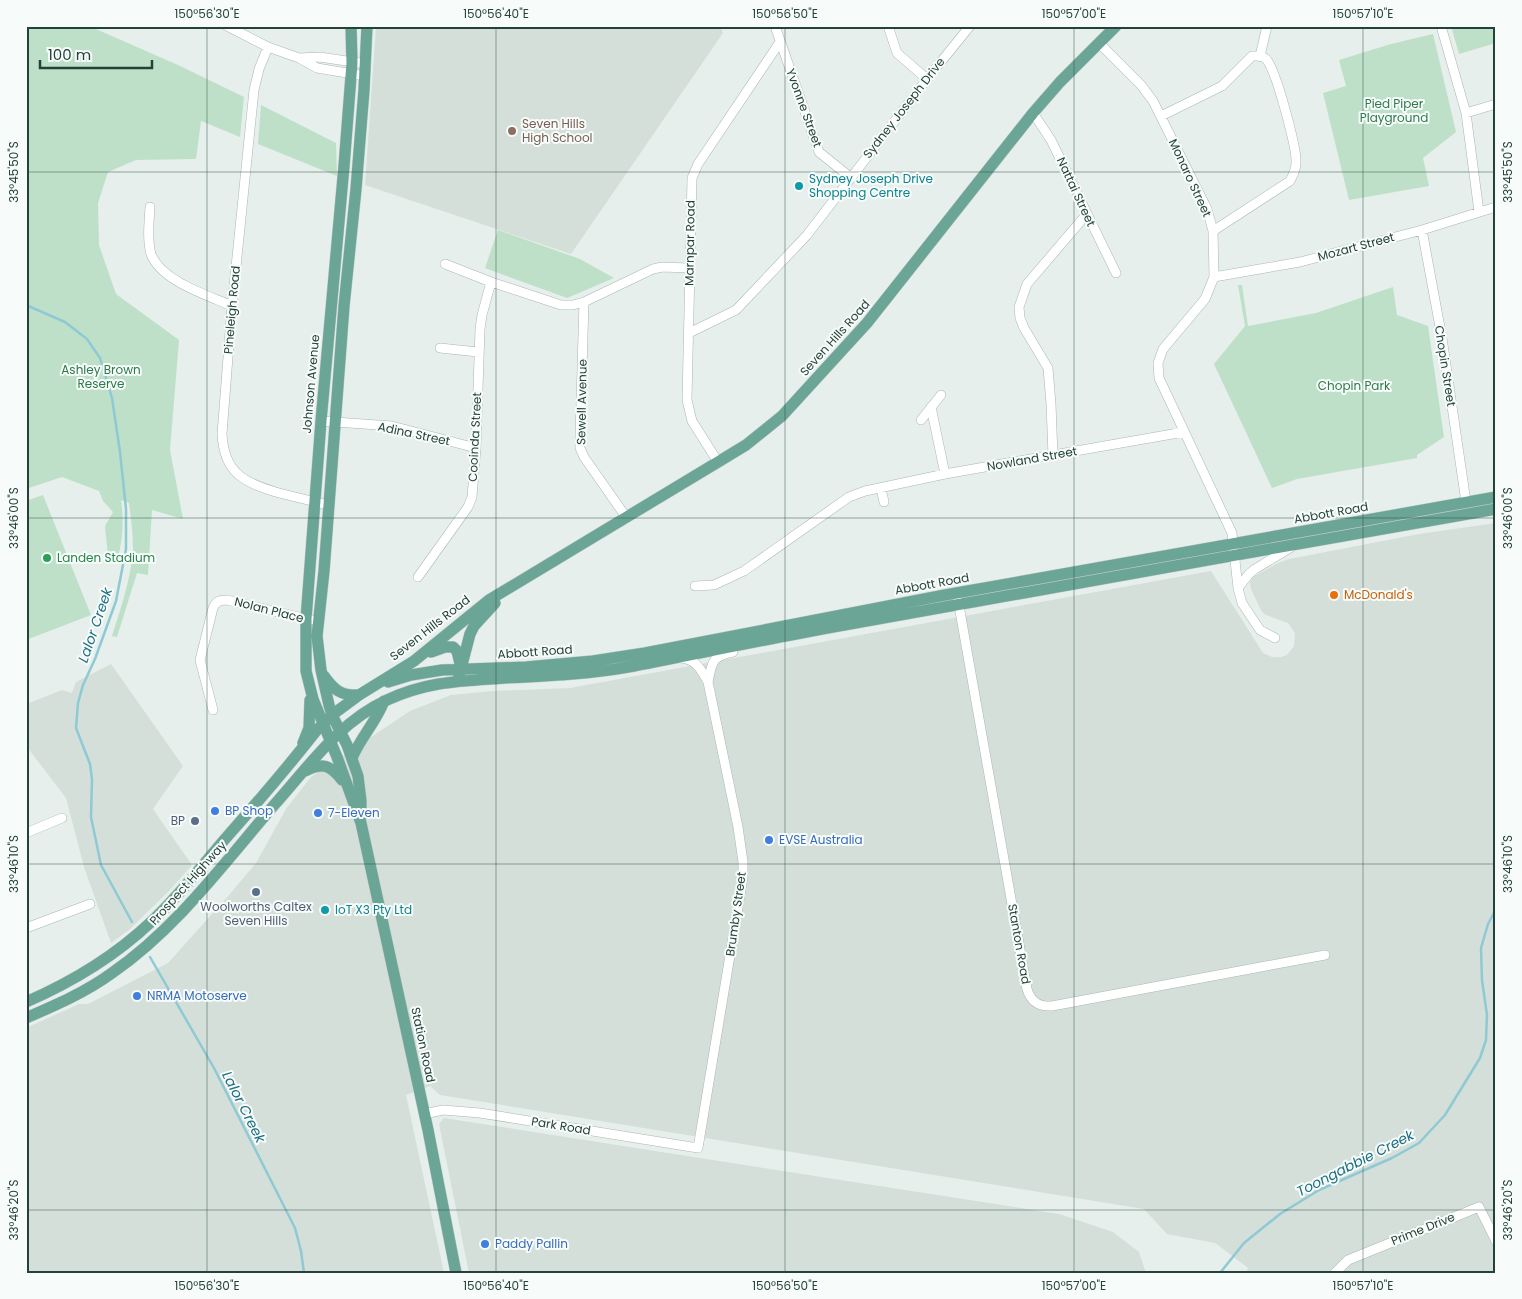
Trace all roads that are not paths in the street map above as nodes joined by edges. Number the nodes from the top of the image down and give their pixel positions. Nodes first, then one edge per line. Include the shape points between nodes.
1 (227, 26) edge
2 (351, 26) edge
3 (367, 26) edge
4 (775, 26) edge
5 (888, 26) edge
6 (970, 26) edge
7 (1116, 26) edge
8 (1267, 26) edge
9 (1441, 26) edge
10 (780, 42) junction
11 (1099, 43) junction
12 (268, 47) junction
13 (1260, 56) junction
14 (351, 68) junction
15 (366, 70) junction
16 (927, 78) junction
17 (1496, 104) edge
18 (1033, 113) junction
19 (1466, 113) junction
20 (1161, 116) junction
21 (850, 177) junction
22 (150, 207) dead end
23 (1496, 207) edge
24 (1479, 212) junction
25 (1086, 215) junction
26 (1422, 230) junction
27 (1213, 231) junction
28 (444, 264) dead end
29 (689, 268) junction
30 (1116, 273) dead end
31 (1214, 277) junction
32 (491, 282) junction
33 (584, 302) junction
34 (232, 306) junction
35 (689, 333) junction
36 (440, 348) dead end
37 (478, 352) junction
38 (941, 395) dead end
39 (931, 407) junction
40 (921, 420) dead end
41 (321, 421) junction
42 (335, 422) junction
43 (1184, 432) junction
44 (476, 448) junction
45 (1053, 456) junction
46 (718, 462) junction
47 (945, 474) junction
48 (881, 488) junction
49 (1496, 497) edge
50 (316, 502) junction
51 (884, 502) dead end
52 (1466, 502) junction
53 (328, 505) junction
54 (1496, 509) edge
55 (626, 518) junction
56 (1291, 546) junction
57 (1234, 549) junction
58 (418, 577) dead end
59 (695, 586) dead end
60 (1238, 588) junction
61 (507, 590) junction
62 (957, 599) junction
63 (311, 620) junction
64 (1275, 638) dead end
65 (764, 640) junction
66 (676, 657) junction
67 (414, 661) junction
68 (321, 670) junction
69 (460, 675) junction
70 (708, 682) junction
71 (308, 684) junction
72 (372, 687) junction
73 (359, 695) junction
74 (384, 701) junction
75 (213, 710) dead end
76 (332, 715) junction
77 (323, 724) junction
78 (340, 731) junction
79 (330, 741) junction
80 (300, 753) junction
81 (352, 758) junction
82 (302, 773) junction
83 (348, 788) junction
84 (62, 818) dead end
85 (361, 824) junction
86 (26, 833) edge
87 (90, 904) dead end
88 (26, 928) edge
89 (1325, 954) dead end
90 (26, 1002) edge
91 (26, 1018) edge
92 (424, 1114) junction
93 (698, 1148) joint
94 (1496, 1241) edge
95 (456, 1273) edge
96 (1335, 1273) edge

1 - 12 street
2 - 14 main road, Johnson Avenue
3 - 15 main road, Johnson Avenue
4 - 10 street, Yvonne Street
5 - 16 street via 897,53
6 - 16 street, Sydney Joseph Drive
7 - 11 main road, Seven Hills Road
8 - 13 street
9 - 19 street
10 - 21 street, Yvonne Street via 820,152
10 - 29 street, Marnpar Road via 698,164 692,178
11 - 18 main road, Seven Hills Road
11 - 20 street, Monaro Street via 1141,85
12 - 14 street via 298,58 320,57
12 - 34 street, Pineleigh Road via 254,90
13 - 20 street via 1246,60 1222,86
13 - 27 street via 1271,66 1278,87 1296,155 1294,172 1290,181
14 - 15 street
14 - 41 main road, Johnson Avenue
15 - 42 main road, Johnson Avenue
16 - 21 street, Sydney Joseph Drive
17 - 19 street
18 - 25 street, Nattai Street via 1051,140
18 - 46 main road, Seven Hills Road via 867,323 782,416 746,445
19 - 24 street
20 - 27 street, Monaro Street via 1207,208
21 - 35 street, Sydney Joseph Drive via 807,235 747,300 736,310
22 - 34 street via 149,244 158,267 179,282
23 - 24 street, Mozart Street
24 - 26 street, Mozart Street
25 - 30 street, Nattai Street
25 - 45 street via 1027,284 1019,308 1024,328 1048,368
26 - 31 street, Mozart Street via 1300,262
26 - 52 street, Chopin Street
27 - 31 street, Monaro Street
28 - 32 street
29 - 33 street via 653,269
29 - 35 street, Marnpar Road
31 - 43 street, Monaro Street via 1205,299 1163,349 1158,363 1159,378
32 - 33 street via 561,305
32 - 37 street, Cooinda Street via 482,315
33 - 55 street, Sewell Avenue via 581,452
34 - 50 street, Pineleigh Road via 222,434 227,461 248,483
35 - 46 street, Marnpar Road via 687,400 692,420
36 - 37 street
37 - 44 street, Cooinda Street
38 - 39 street
39 - 40 street
39 - 47 street
41 - 42 street, Adina Street
41 - 50 main road, Johnson Avenue
42 - 44 street, Adina Street via 392,426
42 - 53 main road, Johnson Avenue
43 - 45 street, Nowland Street
43 - 57 street, Monaro Street via 1232,532
44 - 58 street, Cooinda Street via 468,507
45 - 47 street, Nowland Street
46 - 55 main road, Seven Hills Road
47 - 48 street, Nowland Street
48 - 51 street
48 - 59 street, Nowland Street via 849,497 744,571 714,585
49 - 52 main road, Abbott Road
50 - 53 street, Pineleigh Road
50 - 63 main road, Johnson Avenue
52 - 57 main road, Abbott Road
53 - 63 main road, Johnson Avenue via 324,571
54 - 56 main road, Abbott Road
55 - 61 main road, Seven Hills Road
56 - 57 main road, Abbott Road
56 - 60 street via 1249,574
57 - 60 street, Monaro Street
57 - 62 main road, Abbott Road
60 - 64 street, Monaro Street via 1242,603 1260,630
61 - 67 main road, Seven Hills Road via 489,600
61 - 69 main road, Seven Hills Road via 474,626
62 - 65 main road, Abbott Road
62 - 69 main road, Abbott Road via 645,654
62 - 89 street, Stanton Road via 1027,989 1033,1000 1043,1007 1052,1006
63 - 68 main road, Johnson Avenue
63 - 71 main road, Johnson Avenue via 305,648
63 - 75 street, Nolan Place via 227,600 215,604 200,655
65 - 66 main road, Abbott Road
65 - 70 street, Brumby Street via 714,659
66 - 69 main road, Abbott Road via 582,674
66 - 70 street, Brumby Street via 694,662
67 - 69 main road via 450,646 457,652
67 - 72 main road, Seven Hills Road
68 - 73 main road via 338,692
68 - 76 main road, Johnson Avenue
69 - 72 main road, Abbott Road via 423,672
69 - 74 main road, Abbott Road
70 - 93 street, Brumby Street via 738,827 743,876
71 - 77 main road, Johnson Avenue
71 - 80 main road via 309,728
72 - 73 main road, Seven Hills Road
73 - 76 main road, Seven Hills Road
74 - 78 main road
74 - 81 main road
76 - 77 main road, Seven Hills Road
76 - 78 main road, Johnson Avenue
77 - 79 main road, Johnson Avenue
77 - 80 main road, Prospect Highway
78 - 79 main road, Prospect Highway
78 - 81 main road, Station Road
79 - 82 main road, Prospect Highway
79 - 83 main road, Station Road
80 - 90 main road, Prospect Highway via 151,922 86,972
81 - 85 main road, Station Road via 358,776
82 - 83 main road via 316,766 326,766 336,772
82 - 91 main road, Prospect Highway via 160,935 112,974
83 - 85 main road, Station Road
84 - 86 street
85 - 92 main road, Station Road
87 - 88 street
92 - 93 street, Park Road via 443,1110 480,1113
92 - 95 main road, Station Road
94 - 96 street, Prime Drive via 1479,1207 1348,1260

